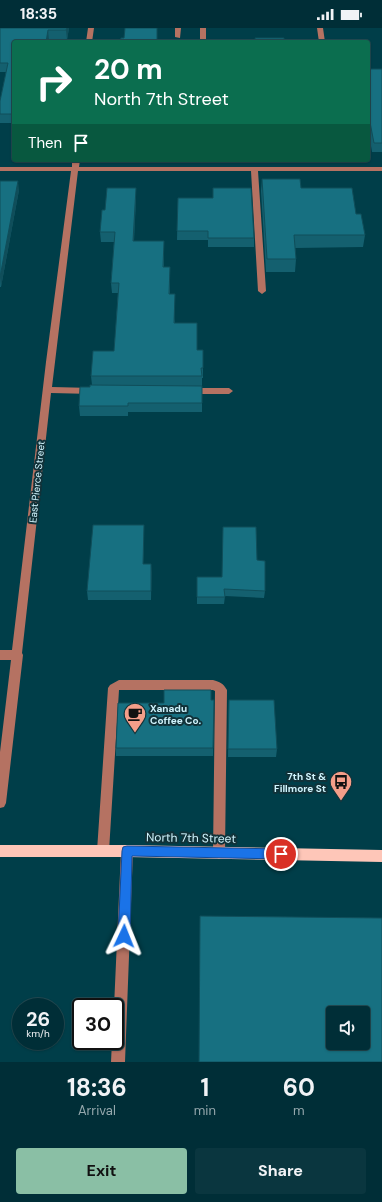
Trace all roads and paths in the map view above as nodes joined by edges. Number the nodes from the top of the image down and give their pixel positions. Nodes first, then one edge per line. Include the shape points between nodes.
1 (91, 28) edge
2 (178, 28) edge
3 (203, 28) edge
4 (320, 28) edge
5 (178, 37) dead end
6 (90, 40) edge
7 (203, 40) edge
8 (322, 40) edge
9 (207, 162) edge
10 (339, 162) edge
11 (75, 165) edge
12 (0, 169) edge
13 (254, 169) junction
14 (340, 169) junction
15 (382, 169) edge
16 (207, 170) junction
17 (262, 291) dead end
18 (47, 390) junction
19 (100, 391) edge
20 (176, 391) edge
21 (229, 391) dead end
22 (0, 655) edge
23 (18, 655) junction
24 (0, 803) edge
25 (0, 851) edge
26 (103, 851) junction
27 (127, 851) junction
28 (219, 853) junction
29 (382, 856) edge
30 (118, 1062) edge

1 - 6 street
2 - 5 street
3 - 7 street
4 - 8 street
9 - 16 street
10 - 14 street
11 - 12 street
11 - 16 street
11 - 18 street, East Pierce Street
13 - 14 street
13 - 16 street
13 - 17 street
14 - 15 street
18 - 19 street
18 - 23 street, East Pierce Street
20 - 21 street
22 - 23 street
23 - 24 street, East Pierce Street
25 - 26 main road, North 7th Street
26 - 27 main road, North 7th Street
26 - 28 street via 114,688 119,685 214,685 221,690
27 - 28 main road, North 7th Street
27 - 30 street
28 - 29 main road, North 7th Street

